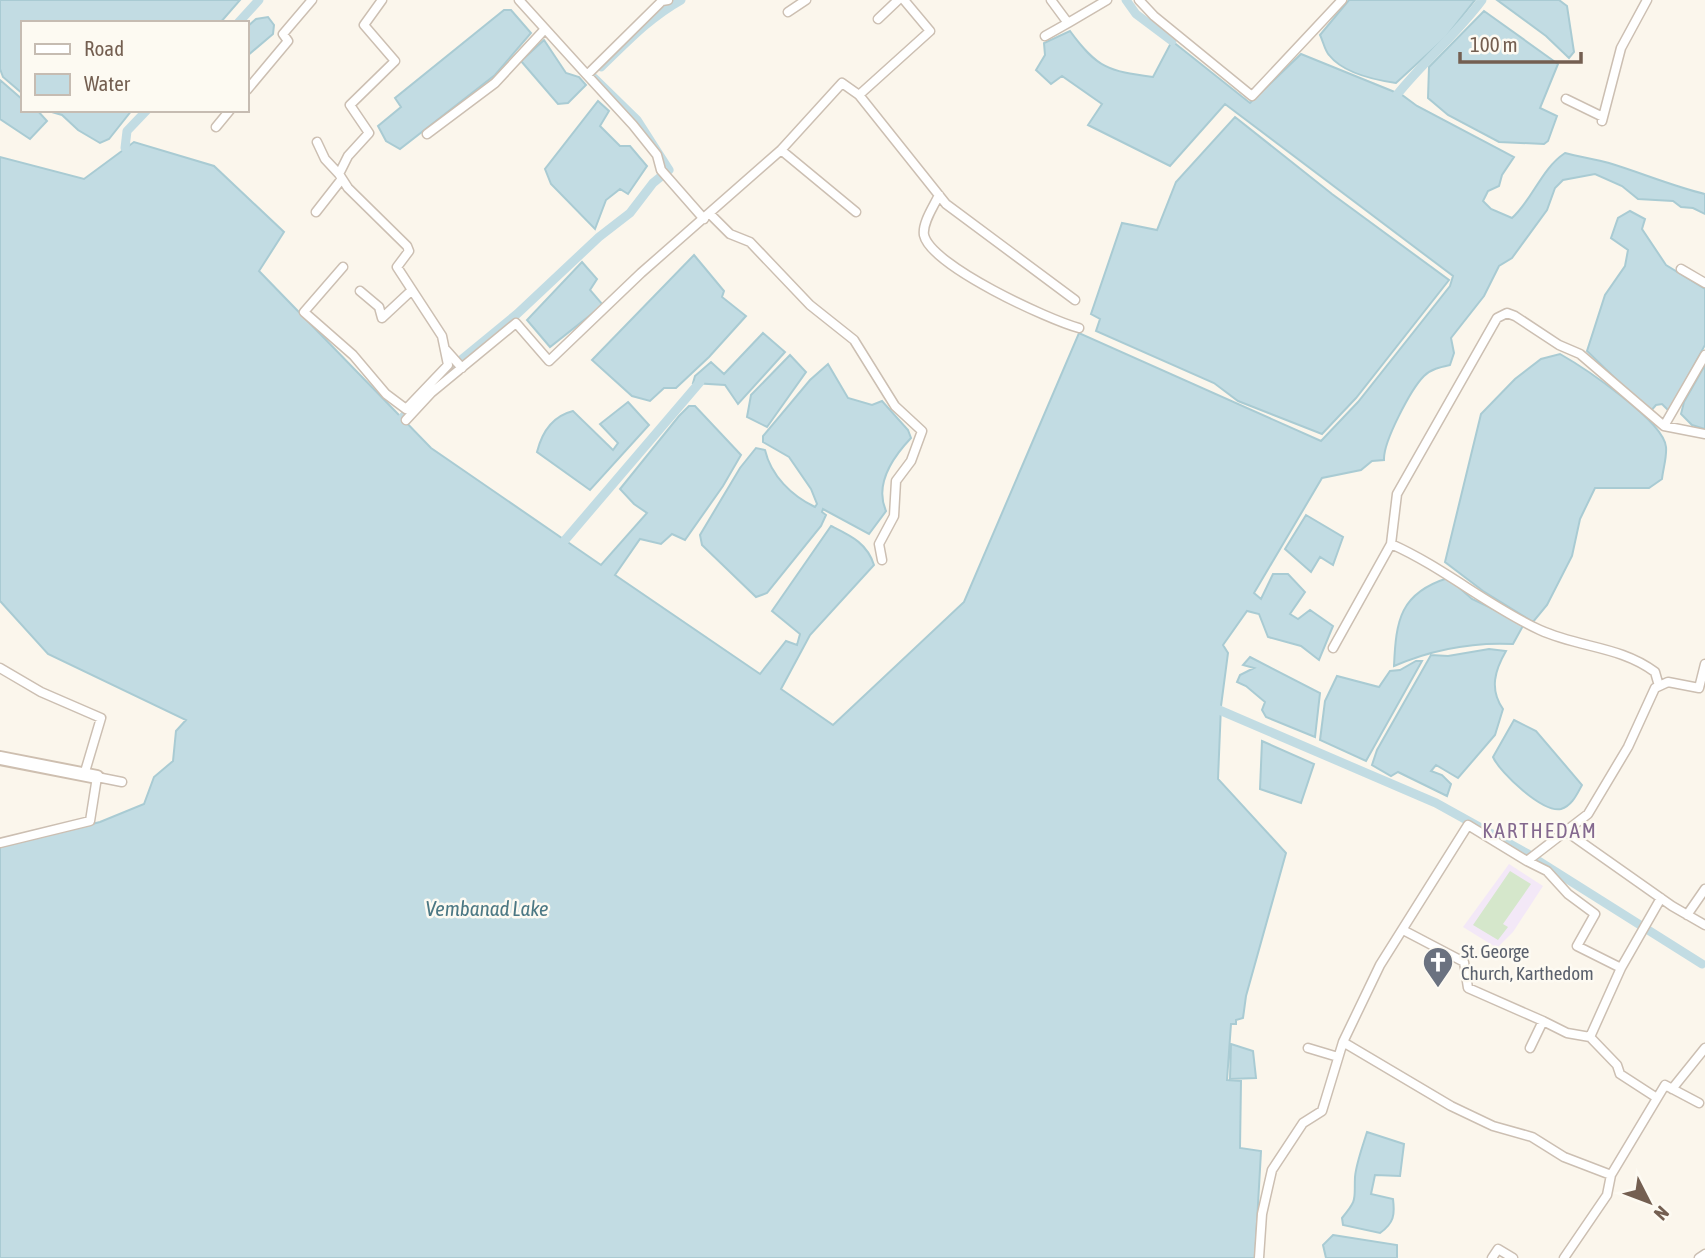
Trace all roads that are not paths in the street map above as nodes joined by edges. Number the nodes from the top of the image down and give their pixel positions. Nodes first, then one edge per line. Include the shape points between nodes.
1 (313, 0) edge
2 (382, 0) edge
3 (519, 0) edge
4 (668, 0) edge
5 (806, 0) edge
6 (898, 0) edge
7 (904, 0) edge
8 (1107, 0) edge
9 (1139, 0) edge
10 (1342, 0) edge
11 (1647, 0) edge
12 (1053, 1) edge
13 (788, 12) dead end
14 (878, 19) dead end
15 (1068, 23) junction
16 (545, 29) junction
17 (1045, 36) dead end
18 (587, 75) junction
19 (248, 89) edge
20 (859, 95) junction
21 (1566, 99) dead end
22 (228, 112) edge
23 (216, 127) dead end
24 (427, 134) dead end
25 (317, 142) dead end
26 (781, 150) junction
27 (340, 177) junction
28 (939, 195) junction
29 (316, 212) dead end
30 (856, 212) dead end
31 (707, 216) junction
32 (343, 267) dead end
33 (1681, 269) dead end
34 (1705, 284) edge
35 (360, 290) dead end
36 (412, 290) junction
37 (1075, 300) dead end
38 (1079, 328) dead end
39 (446, 350) junction
40 (1705, 355) edge
41 (461, 367) junction
42 (406, 420) dead end
43 (1664, 426) junction
44 (1705, 434) edge
45 (1391, 544) junction
46 (881, 560) dead end
47 (1333, 648) dead end
48 (1705, 664) edge
49 (0, 668) edge
50 (1659, 687) junction
51 (1702, 689) edge
52 (0, 758) edge
53 (90, 776) junction
54 (122, 782) dead end
55 (1567, 832) junction
56 (0, 843) edge
57 (1527, 861) junction
58 (1705, 889) edge
59 (1661, 898) junction
60 (1688, 915) junction
61 (1705, 925) edge
62 (1403, 930) junction
63 (1621, 968) junction
64 (1543, 1021) junction
65 (1590, 1037) junction
66 (1343, 1042) junction
67 (1308, 1048) dead end
68 (1530, 1048) dead end
69 (1705, 1048) edge
70 (1338, 1057) junction
71 (1672, 1089) junction
72 (1657, 1098) junction
73 (1699, 1103) dead end
74 (1611, 1175) junction
75 (1705, 1254) edge
76 (1259, 1258) edge
77 (1492, 1258) edge
78 (1513, 1258) edge
79 (1564, 1258) edge
80 (1699, 1258) edge

1 - 19 street via 282,34 288,41
2 - 27 street via 364,24 394,61 350,105 369,133 348,156
3 - 16 street
4 - 18 street
5 - 13 street
6 - 14 street
7 - 20 street via 930,31
8 - 15 street
9 - 10 street via 1252,96
11 - 21 street via 1621,48 1602,119
12 - 15 street
15 - 17 street
16 - 18 street
16 - 24 street via 495,83
18 - 31 street via 657,155 665,174
20 - 26 street via 842,83
20 - 28 street
22 - 23 street
25 - 27 street
26 - 30 street
26 - 31 street
27 - 29 street
27 - 36 street via 410,255 397,267
28 - 37 street
28 - 38 street via 924,226 928,243 968,277
31 - 41 street via 549,361 516,323
31 - 46 street via 730,234 750,242 810,305 854,340 895,406 922,431 911,461 896,481 894,516 879,544
32 - 39 street via 304,313 354,355 401,408 448,365
33 - 34 street
35 - 36 street via 379,307 382,318
36 - 39 street
39 - 41 street
40 - 43 street
41 - 42 street
43 - 44 street
43 - 45 street via 1580,354 1507,313 1497,318 1397,494
45 - 47 street
45 - 50 street via 1537,628 1643,663 1655,672
48 - 51 street
49 - 53 street via 101,718
50 - 51 street via 1668,682
50 - 55 street via 1588,814
52 - 53 main road
53 - 54 street
53 - 56 street via 90,821
55 - 57 street
55 - 59 street
57 - 62 street via 1468,825
57 - 63 street via 1547,871 1595,914 1577,946
58 - 60 street
59 - 60 street
59 - 63 street
60 - 61 street
62 - 64 street via 1464,962 1468,988
62 - 66 street via 1380,965
63 - 65 street
64 - 65 street via 1567,1033
64 - 68 street
65 - 72 street via 1620,1074
66 - 70 street
66 - 74 street via 1451,1106 1493,1126 1532,1136 1564,1157
67 - 70 street
69 - 71 street
70 - 76 street via 1322,1111 1303,1123 1272,1170
71 - 72 street via 1665,1085
71 - 73 street
72 - 74 street
74 - 79 street via 1607,1195
75 - 80 street
77 - 78 street via 1498,1249

